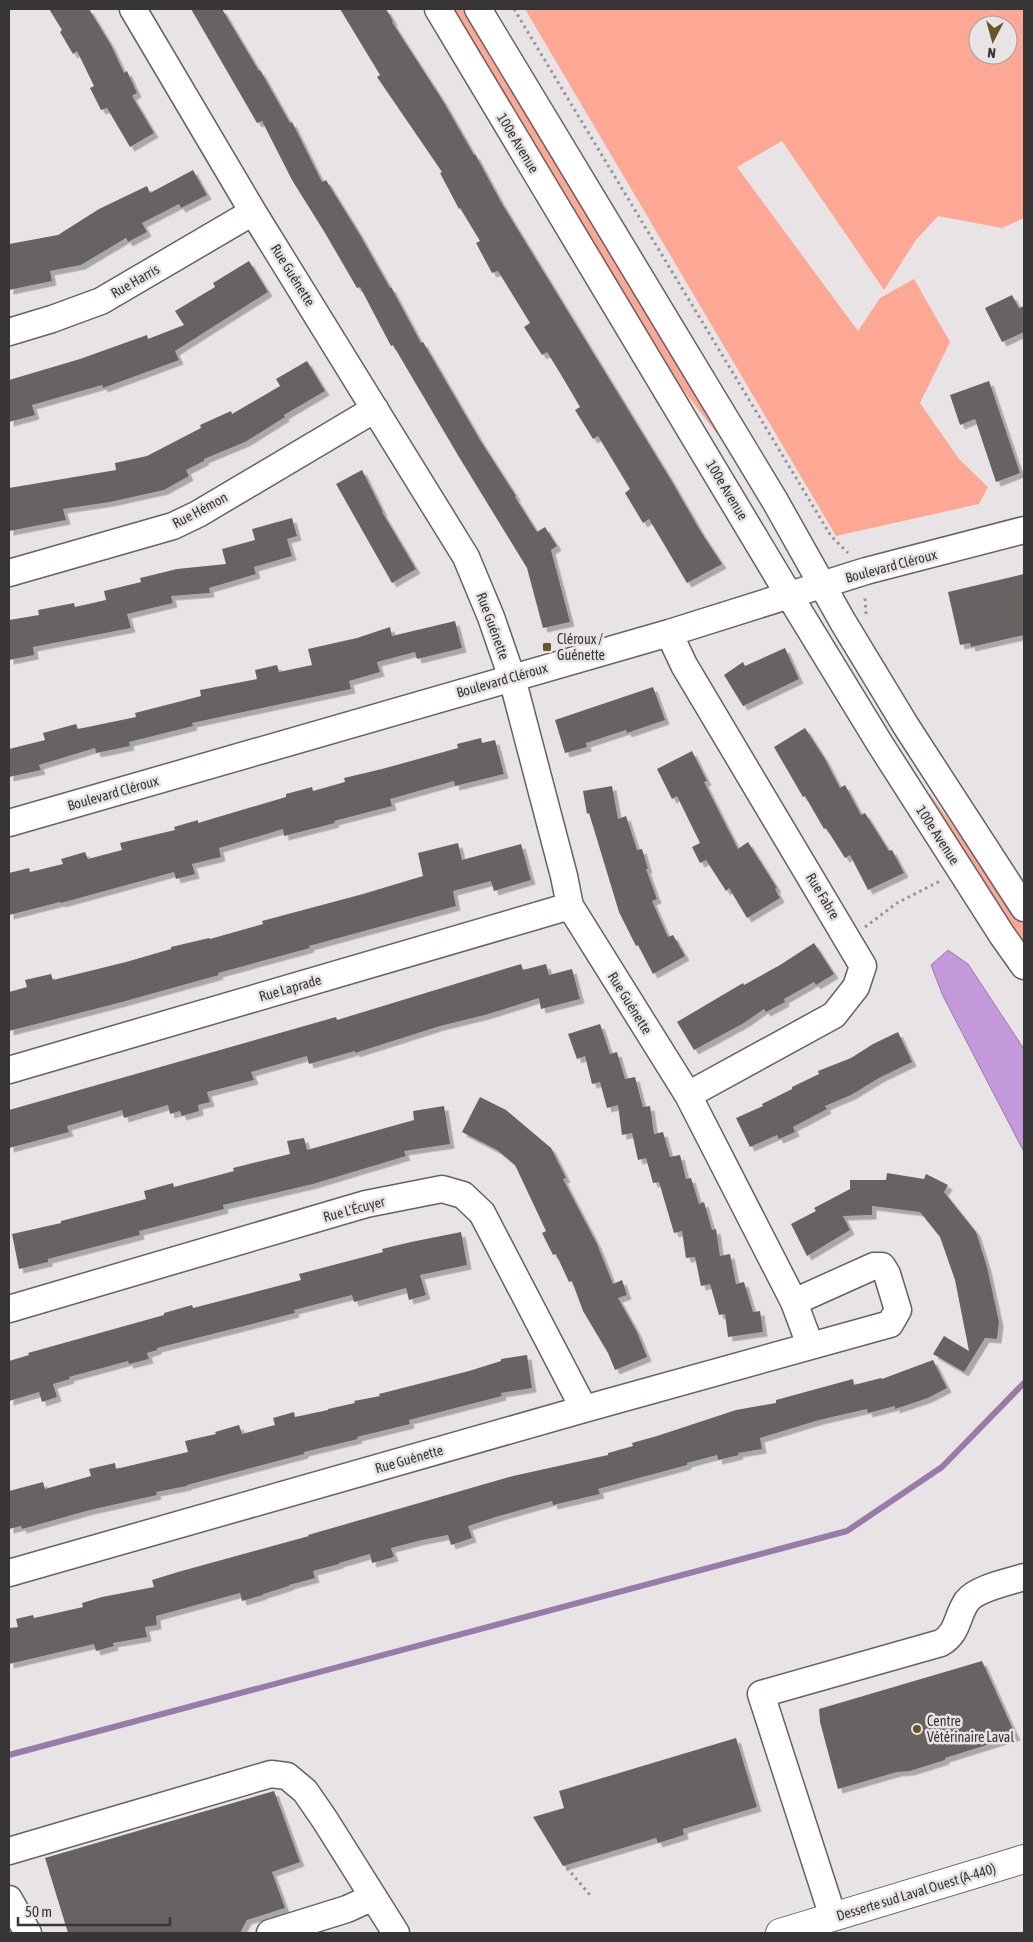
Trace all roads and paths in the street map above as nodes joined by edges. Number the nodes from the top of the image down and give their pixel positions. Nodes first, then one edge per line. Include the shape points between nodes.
1 (133, 9) edge
2 (438, 9) edge
3 (478, 9) edge
4 (514, 9) edge
5 (253, 212) junction
6 (9, 332) edge
7 (375, 408) junction
8 (1024, 530) edge
9 (846, 550) dead end
10 (9, 573) edge
11 (823, 585) junction
12 (789, 595) junction
13 (670, 632) junction
14 (512, 678) junction
15 (9, 823) edge
16 (945, 878) dead end
17 (570, 906) junction
18 (1024, 908) edge
19 (861, 930) dead end
20 (1024, 966) edge
21 (9, 1070) edge
22 (688, 1095) junction
23 (794, 1302) junction
24 (9, 1309) edge
25 (810, 1345) junction
26 (584, 1409) junction
27 (9, 1573) edge
28 (1024, 1577) edge
29 (9, 1851) edge
30 (1024, 1859) edge
31 (567, 1868) dead end
32 (590, 1895) dead end
33 (373, 1897) junction
34 (9, 1900) edge
35 (833, 1917) junction
36 (28, 1933) edge
37 (270, 1933) edge
38 (396, 1933) edge
39 (780, 1933) edge

1 - 5 street, Rue Guénette
2 - 12 street, 100e Avenue
3 - 11 street
4 - 9 path via 831,536
5 - 6 street, Rue Harris via 100,301
5 - 7 street, Rue Guénette
7 - 10 street, Rue Hémon via 173,526
7 - 14 street, Rue Guénette via 466,557
8 - 11 street, Boulevard Cléroux
11 - 12 street, Boulevard Cléroux
11 - 18 street via 906,726
12 - 13 street, Boulevard Cléroux
12 - 20 street, 100e Avenue
13 - 14 street, Boulevard Cléroux
13 - 22 street, Rue Fabre via 684,665 863,966 856,987 834,1015
14 - 15 street, Boulevard Cléroux
14 - 17 street, Rue Guénette
16 - 19 path via 896,903
17 - 21 street, Rue Laprade
17 - 22 street, Rue Guénette
22 - 23 street, Rue Guénette
23 - 25 street, Rue Guénette
23 - 25 street, Rue Guénette via 874,1266 882,1266 887,1274 898,1310 890,1324
24 - 26 street, Rue L'Écuyer via 366,1204 442,1189 462,1195 482,1212
25 - 26 street, Rue Guénette
26 - 27 street, Rue Guénette
28 - 35 street via 977,1593 968,1600 954,1632 941,1643 760,1694
29 - 33 street via 271,1774 281,1774 305,1791
30 - 35 main road, Desserte sud Laval Ouest (A-440)
31 - 32 path
33 - 37 street via 347,1909
33 - 38 street
34 - 36 street
35 - 39 main road, Desserte sud Laval Ouest (A-440)

